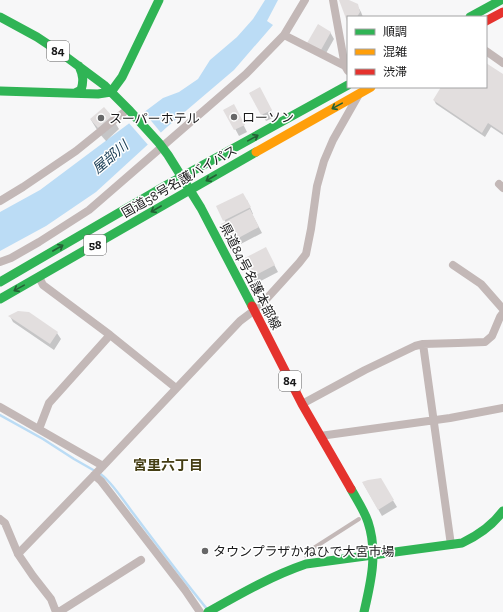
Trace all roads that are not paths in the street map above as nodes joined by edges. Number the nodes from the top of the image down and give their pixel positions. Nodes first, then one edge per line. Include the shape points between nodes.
1 (159, 0) edge
2 (305, 0) edge
3 (333, 0) edge
4 (501, 0) edge
5 (503, 12) edge
6 (472, 16) edge
7 (0, 17) edge
8 (487, 20) edge
9 (284, 35) junction
10 (487, 52) edge
11 (503, 63) edge
12 (79, 66) junction
13 (347, 68) edge
14 (347, 86) edge
15 (369, 88) edge
16 (0, 91) edge
17 (112, 92) junction
18 (75, 93) junction
19 (359, 94) junction
20 (129, 110) junction
21 (160, 144) junction
22 (182, 177) junction
23 (190, 189) junction
24 (0, 201) edge
25 (11, 258) junction
26 (0, 262) edge
27 (453, 265) dead end
28 (19, 271) junction
29 (39, 277) junction
30 (0, 282) edge
31 (0, 299) edge
32 (503, 309) edge
33 (254, 310) junction
34 (503, 313) edge
35 (110, 335) junction
36 (423, 344) junction
37 (176, 388) junction
38 (302, 404) junction
39 (0, 407) edge
40 (503, 408) edge
41 (434, 420) junction
42 (39, 429) junction
43 (320, 436) junction
44 (103, 466) junction
45 (94, 475) junction
46 (503, 511) edge
47 (359, 518) dead end
48 (0, 519) edge
49 (451, 545) junction
50 (18, 554) junction
51 (374, 555) junction
52 (141, 560) dead end
53 (306, 560) junction
54 (210, 611) edge
55 (58, 612) edge
56 (200, 612) edge
57 (364, 612) edge

1 - 17 main road via 122,77
2 - 9 street
3 - 13 street
4 - 6 main road
5 - 8 main road
7 - 12 main road, 県道84号名護本部線 / 84
9 - 13 street
9 - 21 street via 246,74
10 - 11 street
12 - 17 main road, 県道84号名護本部線 / 84
12 - 18 main road via 84,79 81,90
22 -> 14 main road, 国道58号名護バイパス / 58
15 - 19 main road, 国道58号名護バイパス / 58
16 - 18 main road
17 - 18 main road
17 - 20 main road, 県道84号名護本部線 / 84
19 -> 23 main road, 国道58号名護バイパス / 58
19 - 33 street via 324,161 317,186 306,254
20 - 21 main road, 県道84号名護本部線 / 84
20 - 24 street via 76,151
21 - 22 main road, 県道84号名護本部線 / 84
21 - 25 street via 88,210
22 - 23 main road, 県道84号名護本部線 / 84
28 -> 22 main road, 国道58号名護バイパス / 58
23 -> 29 main road, 国道58号名護バイパス / 58
23 - 33 main road, 県道84号名護本部線 / 84
25 - 26 street
25 - 28 street
27 - 32 street via 481,284
28 - 30 main road, 国道58号名護バイパス / 58
29 -> 31 main road, 国道58号名護バイパス / 58
29 - 35 street via 43,285
33 - 37 street via 240,321
33 - 38 main road, 県道84号名護本部線 / 84
34 - 36 street via 492,336 485,342
35 - 37 street
35 - 42 street via 49,404
36 - 38 street via 365,370
36 - 41 street
37 - 44 street
38 - 43 main road, 県道84号名護本部線 / 84
39 - 42 street
40 - 41 street
41 - 43 street
41 - 49 street
42 - 44 street
43 - 51 main road, 県道84号名護本部線 / 84 via 368,521
44 - 45 street
45 - 50 street
45 - 56 street
46 - 49 main road via 481,534
47 - 53 lane via 309,551
48 - 50 street via 5,523
49 - 51 main road
50 - 55 street via 51,598
51 - 53 main road
51 - 57 main road, 県道84号名護本部線 / 84
52 - 55 street
53 - 54 main road via 294,568 264,580

